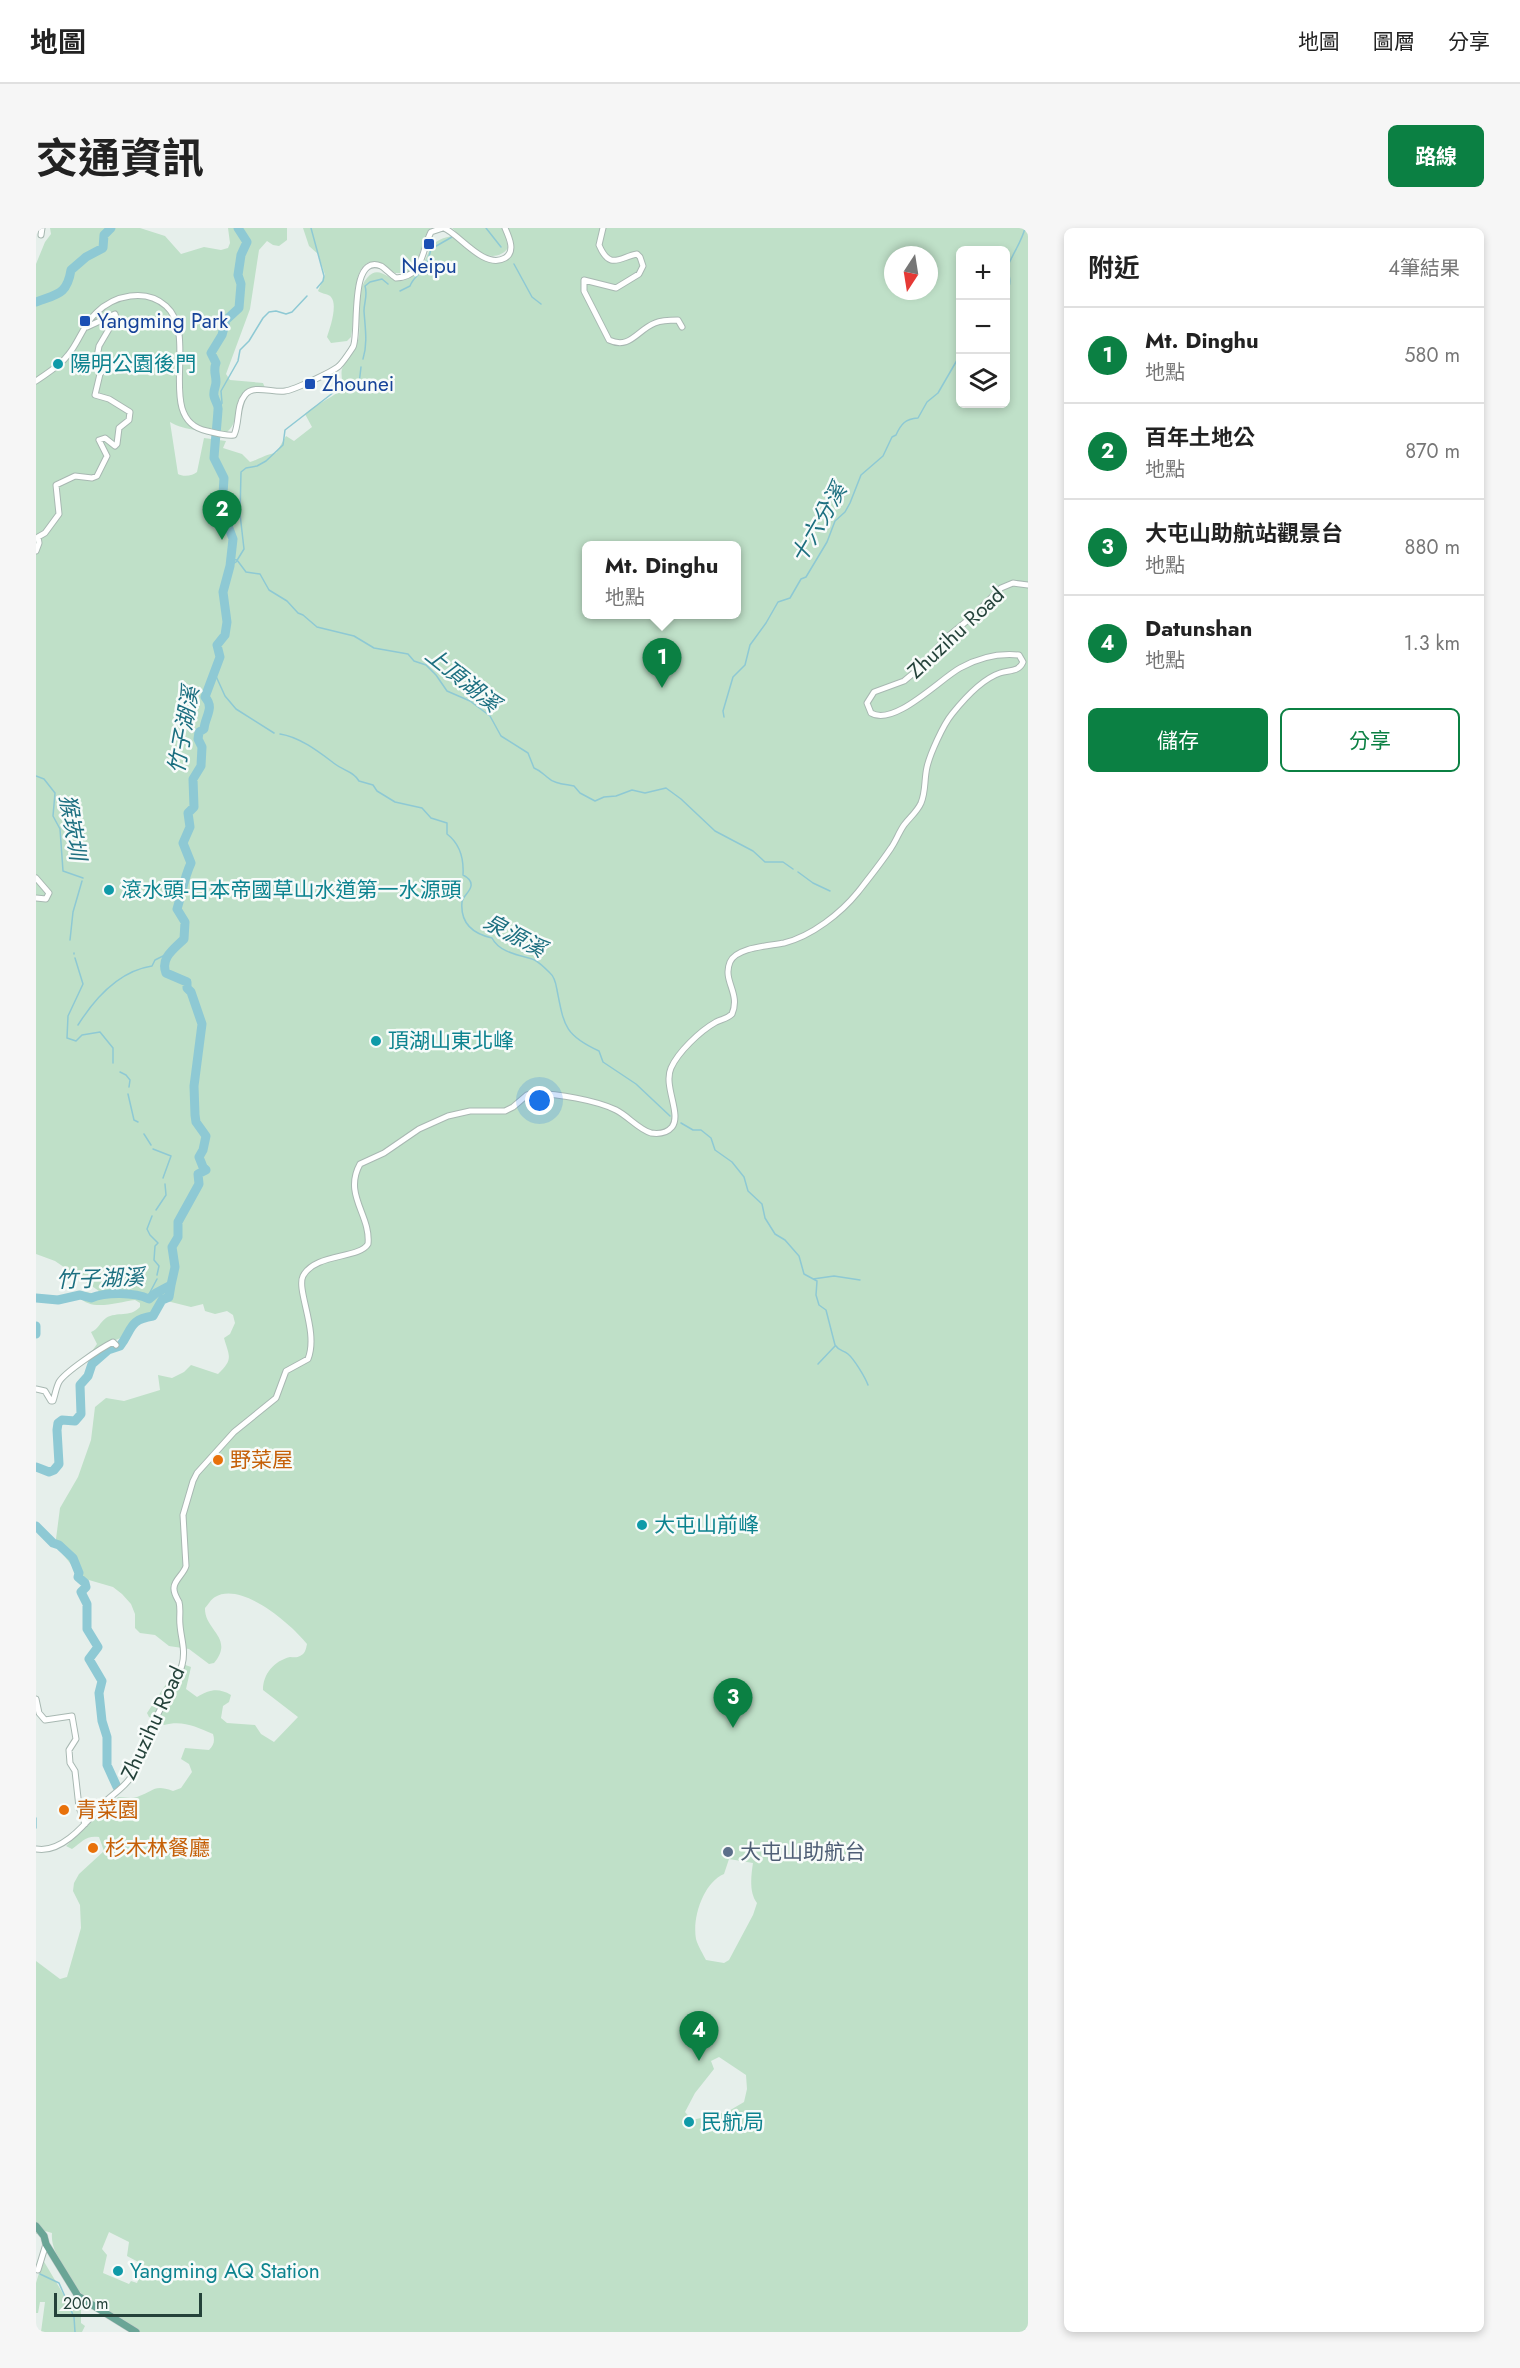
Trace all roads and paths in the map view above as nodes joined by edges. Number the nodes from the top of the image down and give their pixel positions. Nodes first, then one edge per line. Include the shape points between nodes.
1 (42, 228) edge
2 (443, 228) edge
3 (506, 228) edge
4 (603, 228) edge
5 (41, 235) dead end
6 (682, 327) dead end
7 (84, 328) junction
8 (36, 381) edge
9 (36, 551) edge
10 (1028, 585) edge
11 (36, 878) edge
12 (36, 898) edge
13 (116, 1345) dead end
14 (36, 1389) edge
15 (36, 1699) edge
16 (85, 1824) junction
17 (36, 1849) edge
18 (36, 2226) edge
19 (46, 2244) junction
20 (38, 2270) dead end
21 (136, 2332) edge

1 - 5 street
2 - 3 street via 466,247 495,260 505,258 512,247
2 - 7 street via 431,232 421,263 408,275 396,278 382,267 369,266 358,287 354,346 339,366 293,389 246,393 240,402 234,435 199,430 189,423 181,409 180,338 175,319 166,306 154,299 131,295 96,313
4 - 6 street via 599,245 610,260 621,261 637,254 643,266 639,274 615,288 585,280 584,291 609,340 629,342 661,321 678,320
7 - 8 street via 68,355
7 - 9 street via 115,314 97,357 121,365 122,370 106,367 100,374 95,395 125,407 130,412 129,420 118,428 115,446 105,438 99,440 107,456 97,476 75,477 56,485 59,514 38,537
10 - 16 street, Zhuzihu Road via 1013,583 1001,588 945,639 922,666 904,681 874,692 869,699 871,713 879,717 888,715 970,663 1011,654 1019,655 1023,662 1015,670 992,677 966,697 950,717 927,765 919,807 847,904 797,939 757,947 730,961 728,976 736,1000 732,1014 712,1025 675,1060 669,1084 675,1115 670,1129 664,1133 647,1132 598,1103 535,1093 505,1111 470,1111 448,1116 360,1164 355,1176 355,1197 368,1232 368,1245 363,1250 325,1260 303,1275 311,1328 308,1359 286,1371 276,1398 234,1432 193,1481 183,1515 186,1566 174,1584 184,1647 182,1664 130,1778
11 - 12 street via 49,893 46,899
13 - 14 street via 113,1342 104,1347 63,1377 54,1401 45,1391
15 - 16 street via 45,1720 72,1716 75,1739 69,1750 70,1763
16 - 17 street, Zhuzihu Road via 55,1847
18 - 19 main road
19 - 20 street
19 - 21 main road via 78,2296

